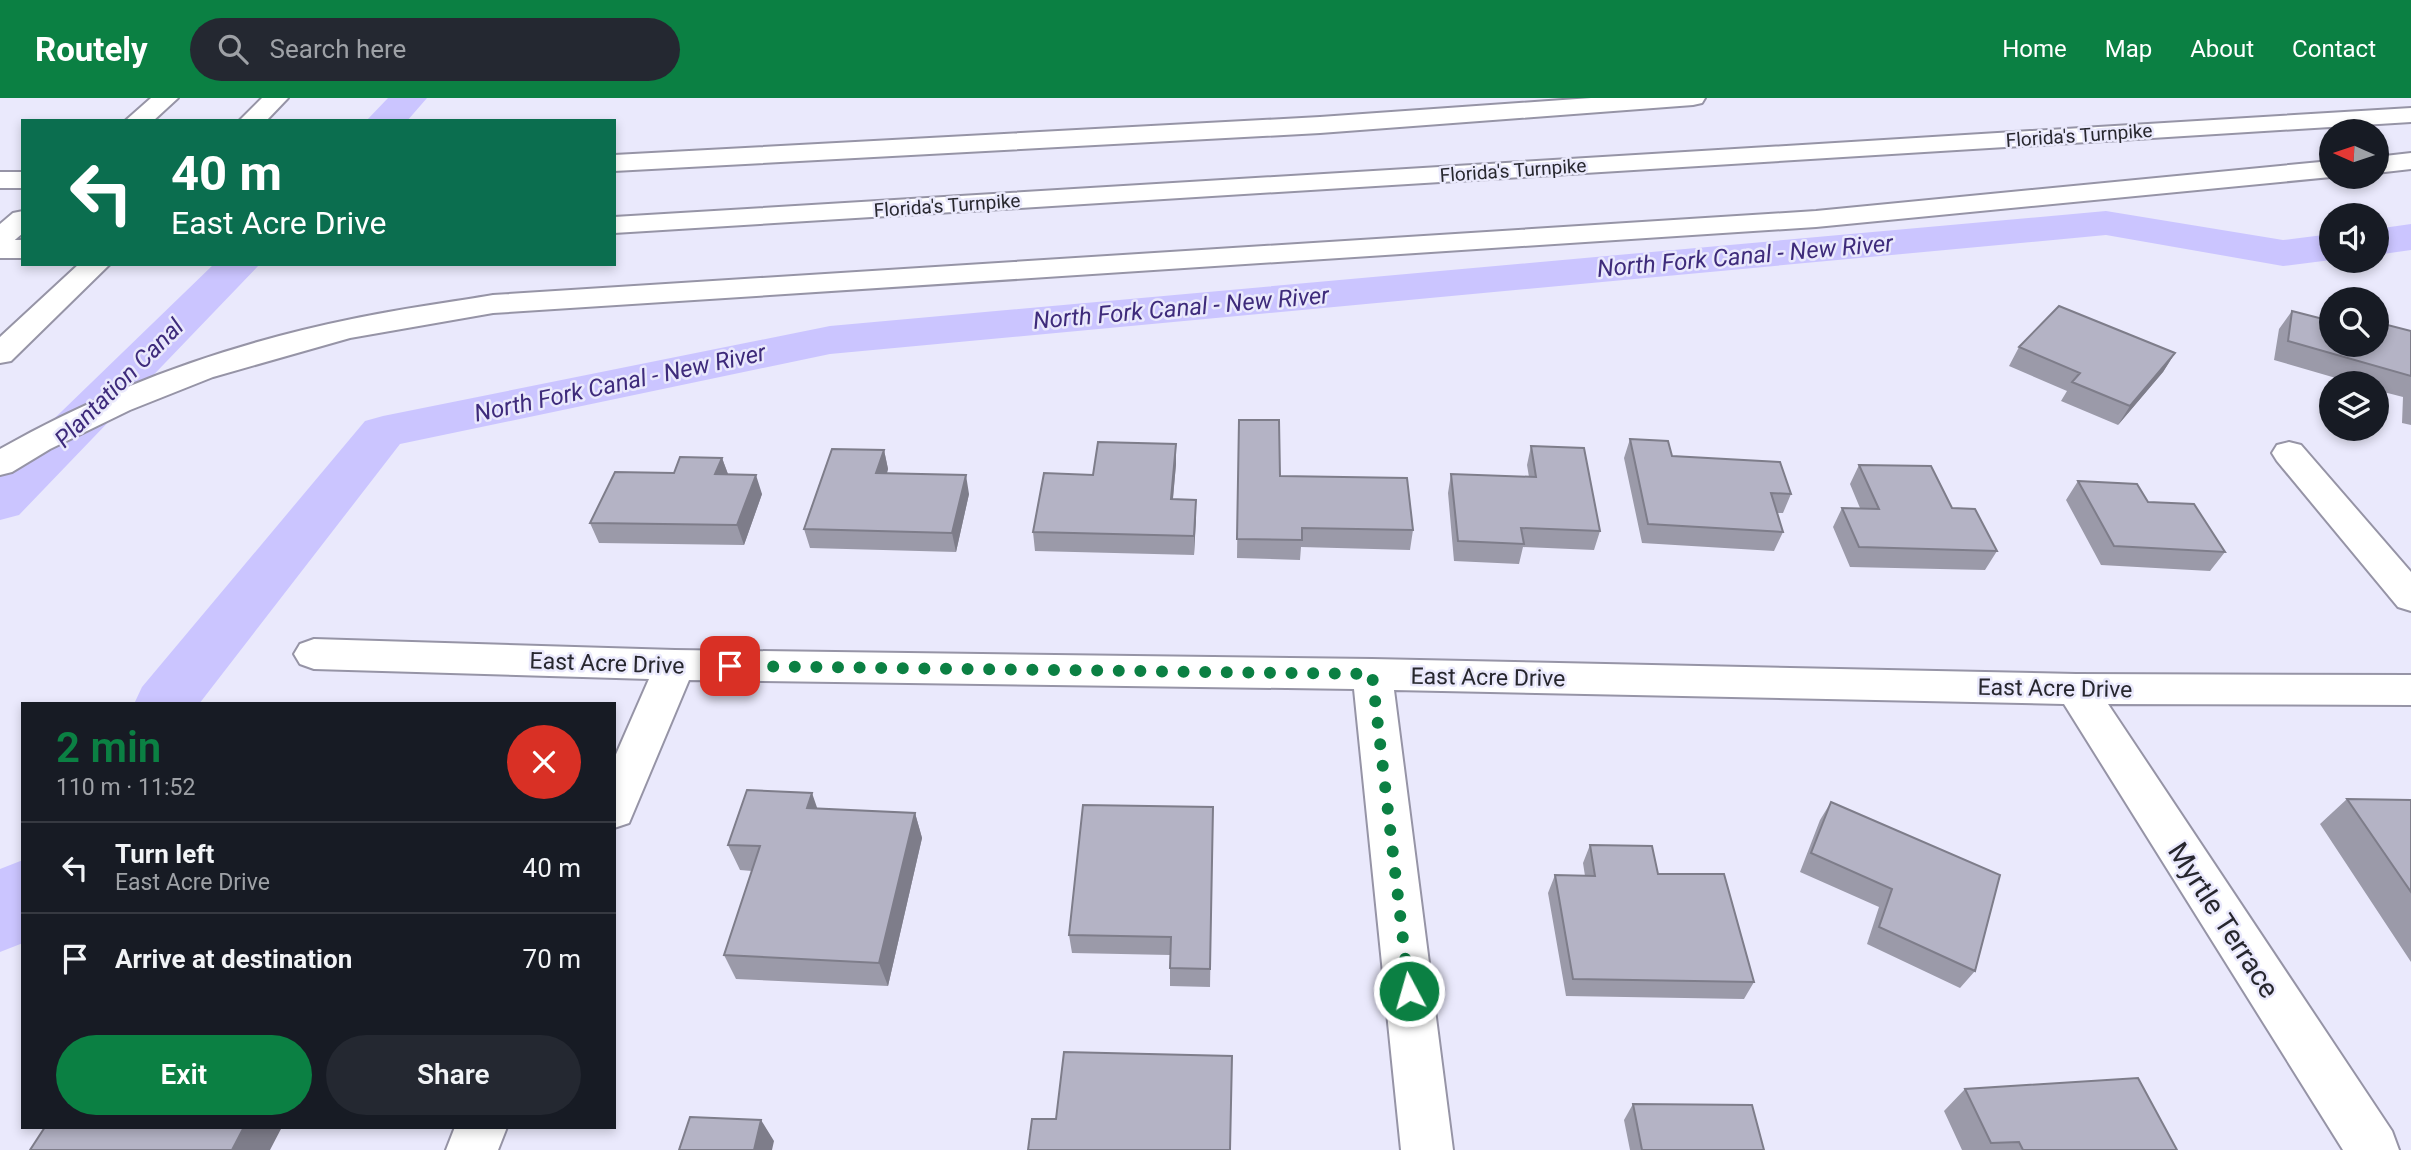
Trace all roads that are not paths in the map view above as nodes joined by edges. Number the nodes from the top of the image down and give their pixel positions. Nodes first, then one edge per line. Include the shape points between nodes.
1 (166, 98) edge
2 (276, 98) edge
3 (1693, 98) edge
4 (2411, 115) edge
5 (140, 119) edge
6 (253, 119) edge
7 (2411, 161) edge
8 (616, 163) edge
9 (2389, 163) edge
10 (2319, 170) edge
11 (0, 180) edge
12 (21, 180) edge
13 (21, 221) edge
14 (616, 225) edge
15 (0, 238) edge
16 (0, 249) edge
17 (21, 249) edge
18 (94, 266) edge
19 (0, 354) edge
20 (2289, 453) dead end
21 (0, 464) edge
22 (2411, 597) edge
23 (314, 654) dead end
24 (675, 665) junction
25 (1372, 674) junction
26 (2076, 689) junction
27 (2411, 690) edge
28 (616, 805) edge
29 (480, 1129) edge
30 (472, 1150) edge
31 (1427, 1150) edge
32 (2373, 1150) edge

1 - 5 main road
2 - 6 main road
3 - 8 main road via 1320,125
4 - 14 main road, Florida's Turnpike
7 - 9 main road
10 - 21 main road via 1816,219 493,304 331,333 181,378 46,436
11 - 12 main road
13 - 15 main road
16 - 17 main road
18 - 19 main road
20 - 22 main road
23 - 24 main road, East Acre Drive
24 - 25 main road, East Acre Drive
24 - 28 main road
25 - 26 main road, East Acre Drive
25 - 31 main road
26 - 27 main road, East Acre Drive
26 - 32 main road, Myrtle Terrace
29 - 30 main road

